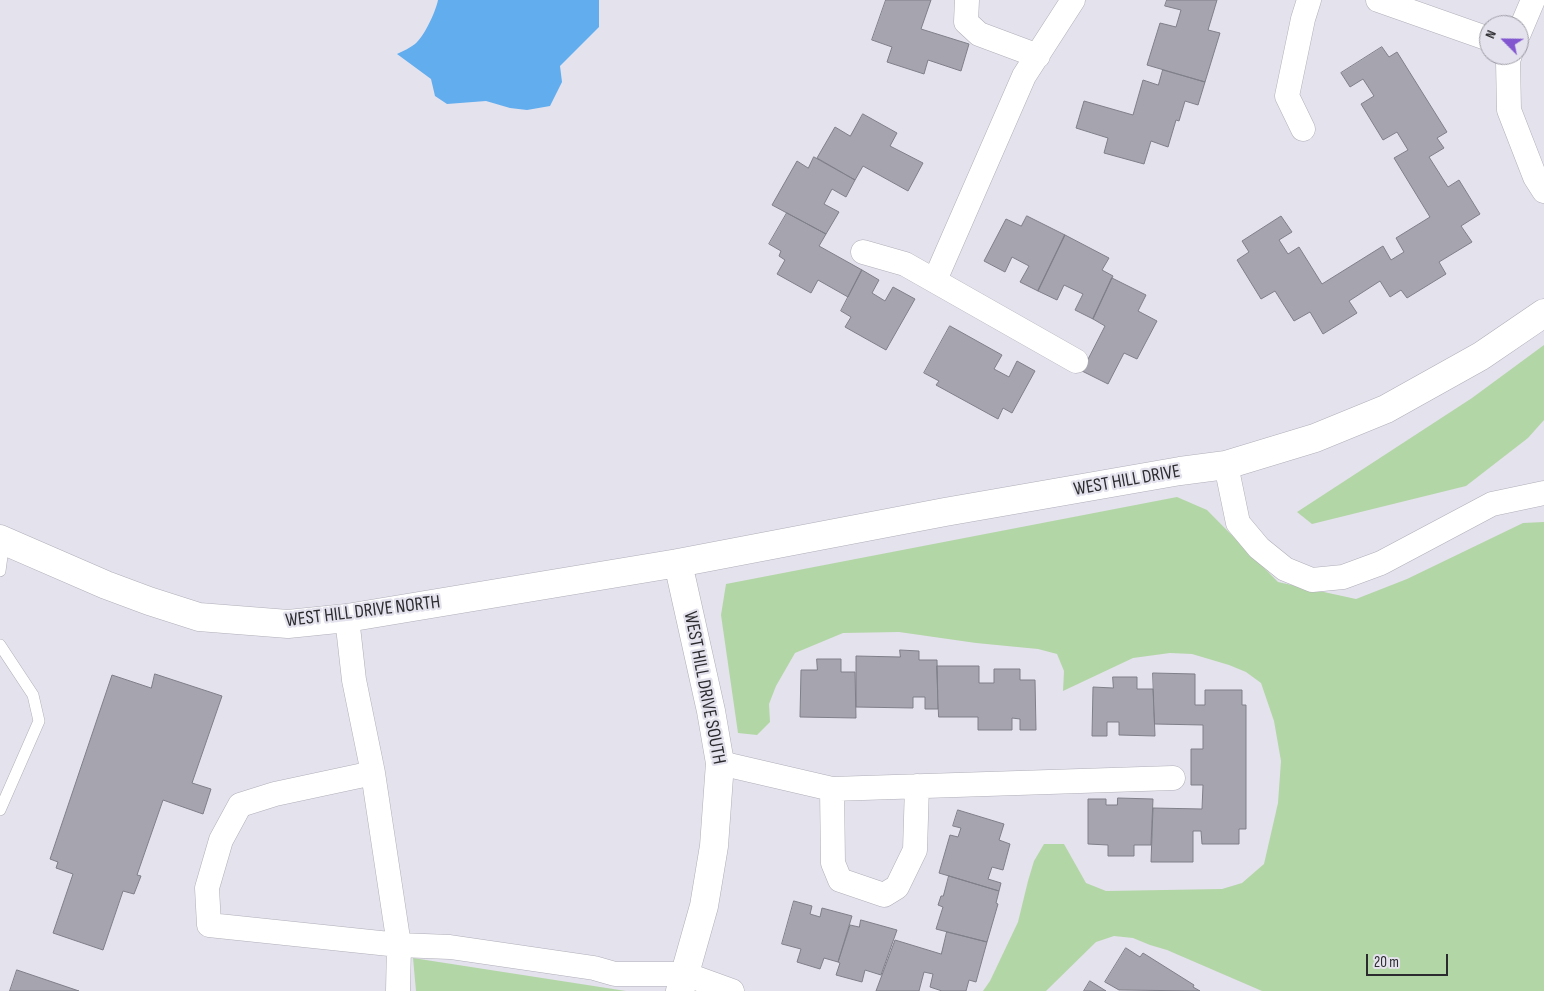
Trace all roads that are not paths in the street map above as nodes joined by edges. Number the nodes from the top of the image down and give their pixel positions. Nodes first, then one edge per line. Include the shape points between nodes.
1 (967, 0) edge
2 (1074, 0) edge
3 (1309, 0) edge
4 (1378, 0) edge
5 (1533, 0) edge
6 (1527, 15) edge
7 (1479, 35) edge
8 (1038, 56) junction
9 (1508, 65) edge
10 (1303, 129) dead end
11 (1544, 191) edge
12 (863, 252) dead end
13 (935, 280) junction
14 (1544, 313) edge
15 (1076, 361) dead end
16 (1226, 465) junction
17 (1544, 493) edge
18 (2, 540) edge
19 (678, 562) junction
20 (0, 571) edge
21 (346, 618) junction
22 (0, 646) edge
23 (720, 763) junction
24 (373, 773) junction
25 (1174, 778) dead end
26 (917, 786) junction
27 (832, 789) junction
28 (0, 810) edge
29 (399, 945) junction
30 (682, 983) edge
31 (398, 991) edge
32 (732, 991) edge

1 - 8 street via 966,22 980,34
2 - 8 street
3 - 10 street via 1302,19 1287,96
4 - 7 street
5 - 6 street
8 - 13 street via 1024,76
9 - 11 street via 1509,110 1535,177
12 - 13 street via 905,264
13 - 15 street
14 - 16 street, WEST HILL DRIVE via 1481,356 1386,409 1315,438
16 - 17 street via 1238,522 1259,548 1285,568 1312,580 1343,577 1381,563 1492,504
16 - 19 street, WEST HILL DRIVE via 945,512
18 - 20 lane
18 - 21 street, WEST HILL DRIVE NORTH via 106,585 199,617 288,624
19 - 21 street, WEST HILL DRIVE NORTH
19 - 23 street, WEST HILL DRIVE SOUTH
21 - 24 street via 354,680
22 - 28 lane via 33,695 38,721
23 - 27 street
23 - 30 street, WEST HILL DRIVE SOUTH via 714,846 704,906
24 - 29 street
24 - 29 street via 275,794 240,805 221,840 208,888 209,926
25 - 26 street
26 - 27 street
26 - 27 street via 915,850 896,887 884,895 840,880 833,863
29 - 30 street via 450,947
29 - 31 street
30 - 32 street

